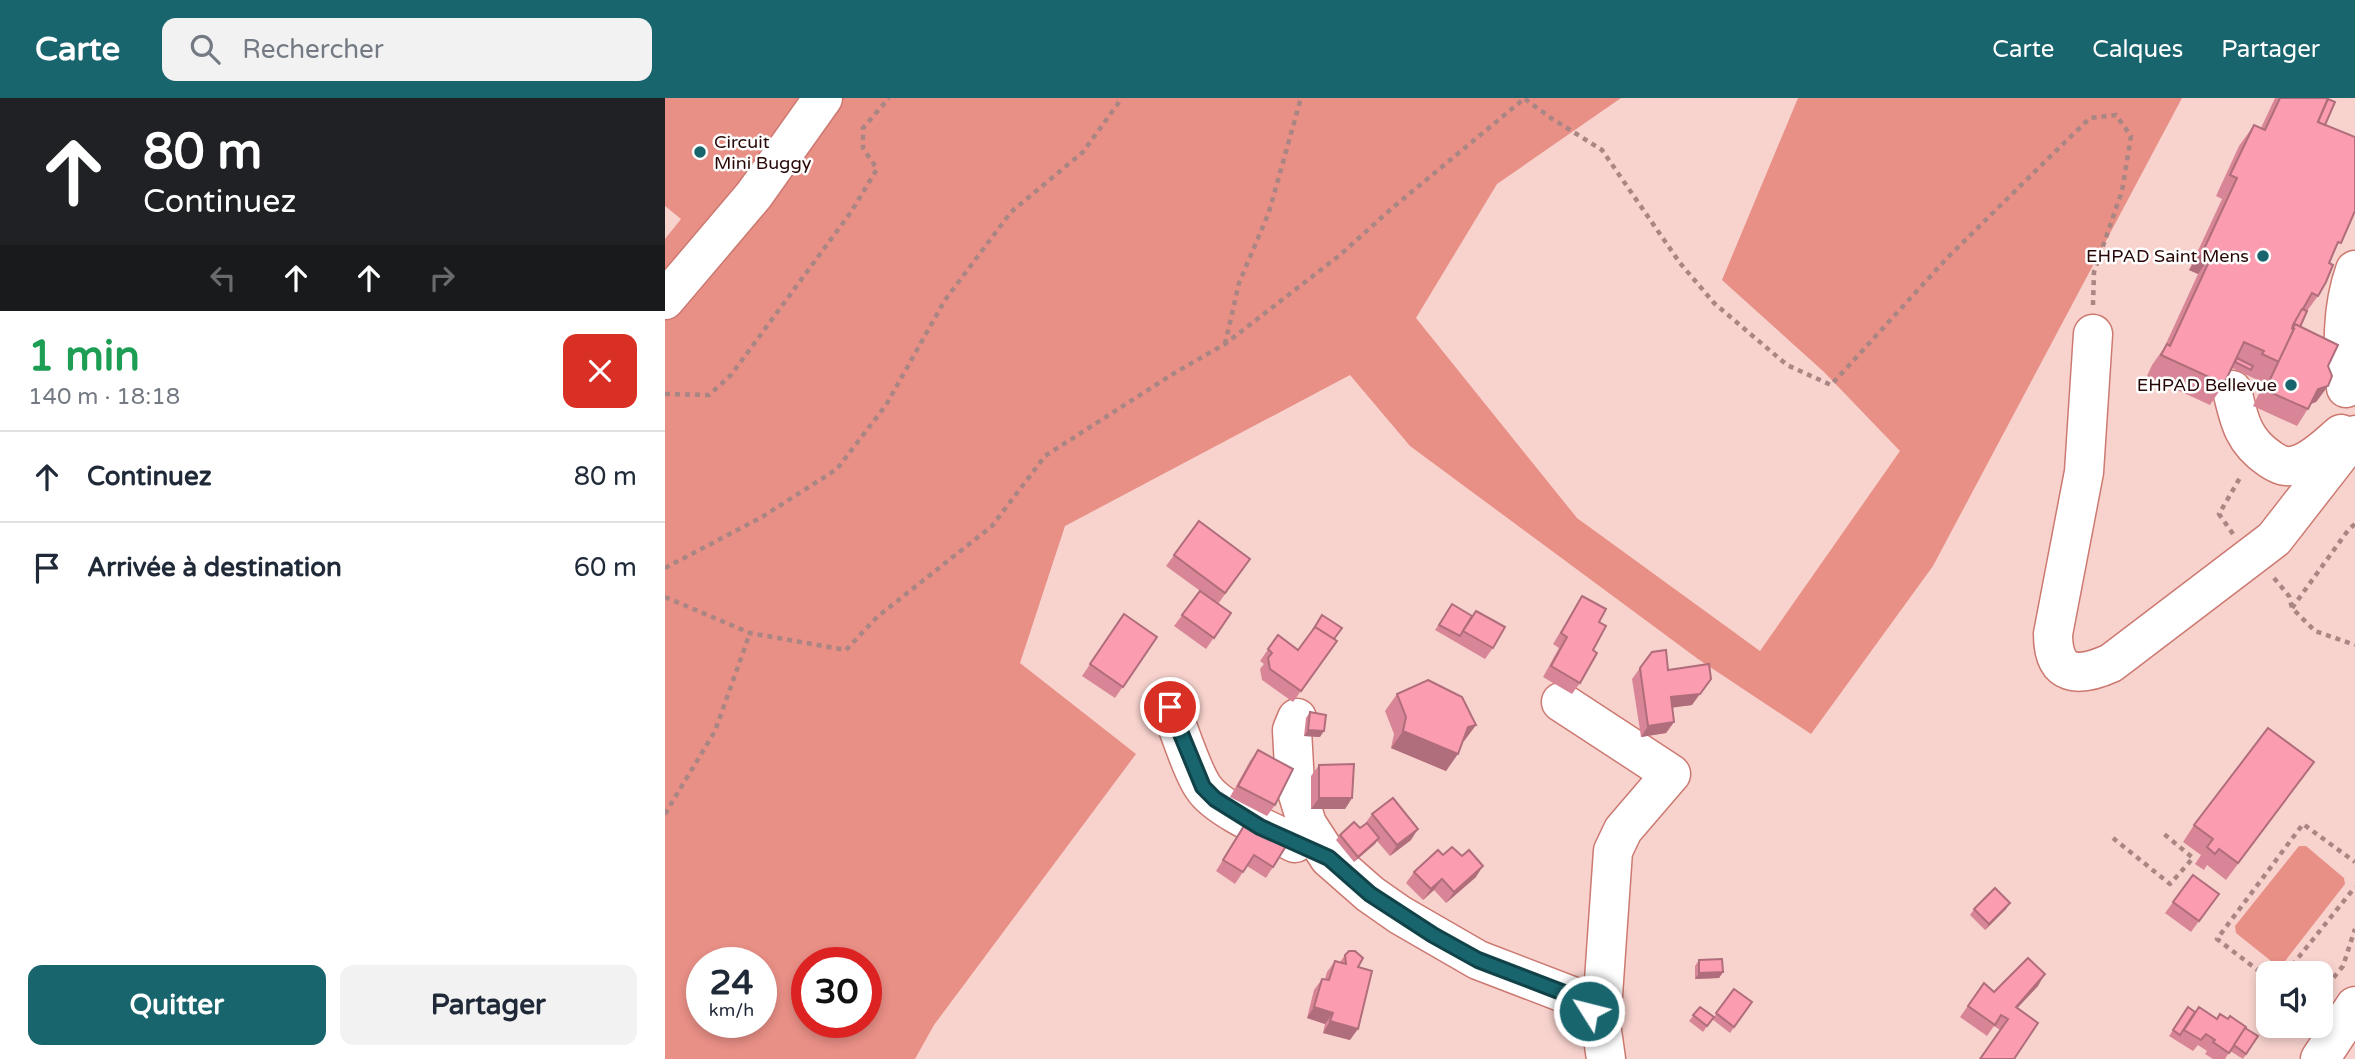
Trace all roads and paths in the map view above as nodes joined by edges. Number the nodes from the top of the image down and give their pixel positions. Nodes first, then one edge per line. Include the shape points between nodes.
1 (823, 98) edge
2 (889, 98) edge
3 (1122, 98) edge
4 (1301, 98) edge
5 (1525, 98) edge
6 (2355, 270) edge
7 (665, 300) edge
8 (2093, 334) joint
9 (1225, 344) junction
10 (2350, 389) edge
11 (2232, 390) edge
12 (665, 394) edge
13 (2352, 431) edge
14 (2251, 444) junction
15 (2355, 524) edge
16 (2255, 554) junction
17 (665, 568) edge
18 (665, 597) edge
19 (2292, 608) junction
20 (750, 633) junction
21 (2355, 645) edge
22 (1561, 702) dead end
23 (1170, 707) dead end
24 (1297, 718) dead end
25 (665, 814) edge
26 (2164, 834) dead end
27 (2113, 838) dead end
28 (1329, 858) junction
29 (2355, 862) edge
30 (2355, 887) edge
31 (2355, 929) edge
32 (2296, 961) edge
33 (2256, 969) edge
34 (2333, 978) edge
35 (2355, 1006) edge
36 (1603, 1042) edge
37 (2320, 1059) edge

1 - 7 street via 754,195
2 - 12 path via 863,128 863,148 877,169 851,212 731,375 709,395
3 - 17 path via 1083,152 1011,212 945,300 886,405 837,469 762,517
4 - 9 path via 1269,212 1239,283
5 - 8 path via 1602,150 1680,263 1714,303 1787,365 1831,385 1948,257 2064,143 2091,118 2116,115 2131,136 2122,191 2094,272
5 - 9 path via 1340,255
6 - 10 street via 2342,336
8 - 16 street via 2084,472 2053,634 2053,648 2062,665 2081,674 2111,663
9 - 20 path via 1045,456 992,526 877,617 846,650
10 - 13 street via 2336,391 2326,410 2332,423
11 - 14 street
13 - 14 street via 2297,465 2277,464
13 - 16 street via 2274,539
14 - 16 path via 2240,481 2219,514 2227,529
15 - 19 path
16 - 19 path via 2289,596
18 - 20 path
19 - 21 path via 2315,631
20 - 25 path via 715,731
22 - 36 street via 1671,774 1623,830 1613,851
23 - 28 street via 1203,787 1215,799 1260,827
24 - 28 street via 1292,730 1295,785 1307,824
26 - 27 path via 2193,858 2170,884
28 - 36 street via 1400,915 1478,960 1577,998
29 - 33 path via 2303,824 2217,939
30 - 32 path
31 - 34 path via 2343,966
35 - 37 street

